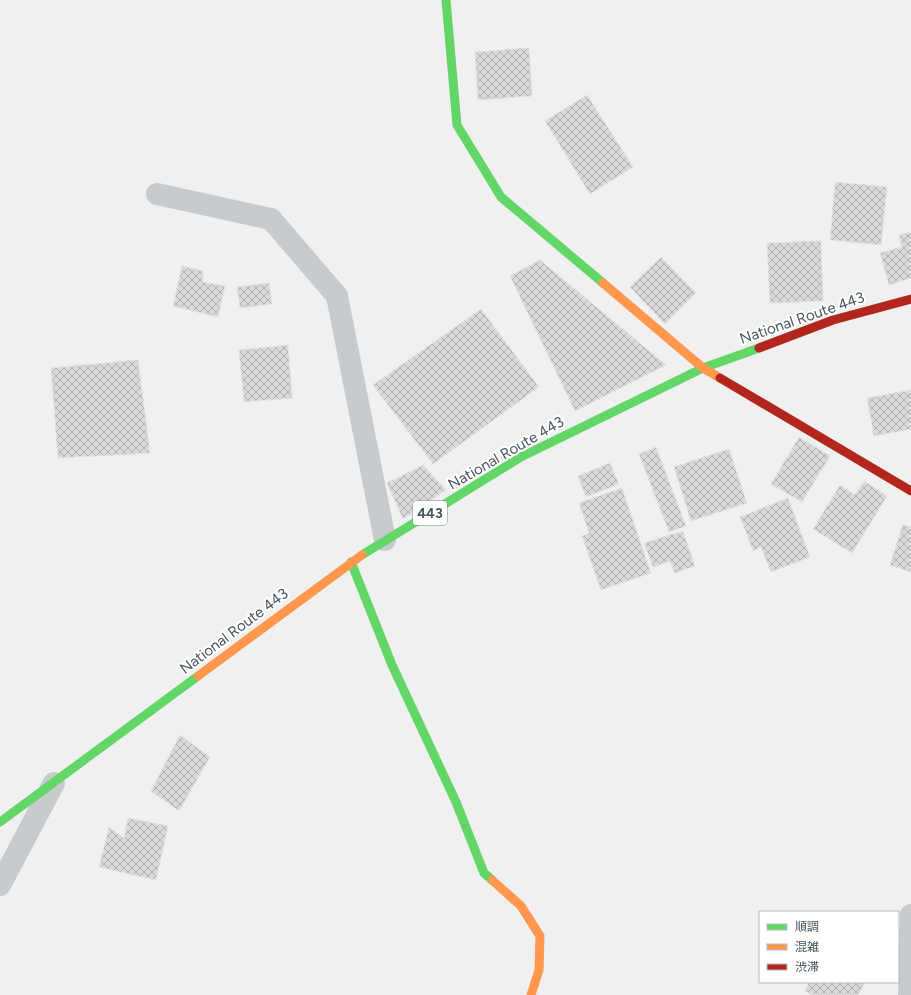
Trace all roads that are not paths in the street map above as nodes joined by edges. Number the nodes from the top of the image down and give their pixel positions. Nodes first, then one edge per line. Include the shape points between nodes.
1 (446, 0) edge
2 (157, 194) dead end
3 (911, 299) edge
4 (703, 368) junction
5 (911, 491) edge
6 (386, 540) junction
7 (351, 562) junction
8 (54, 782) junction
9 (0, 822) edge
10 (0, 885) edge
11 (911, 915) edge
12 (531, 995) edge
13 (909, 995) edge

1 - 4 main road via 456,125 501,197
2 - 6 street via 271,219 337,296
3 - 4 main road, National Route 443 / 443 via 833,320
4 - 5 main road
4 - 6 main road, National Route 443 / 443 via 521,457
6 - 7 main road, National Route 443 / 443
7 - 8 main road, National Route 443 / 443
7 - 12 main road via 392,665 456,802 484,873 521,906 540,936 539,970
8 - 9 main road, National Route 443 / 443
8 - 10 street
11 - 13 street

